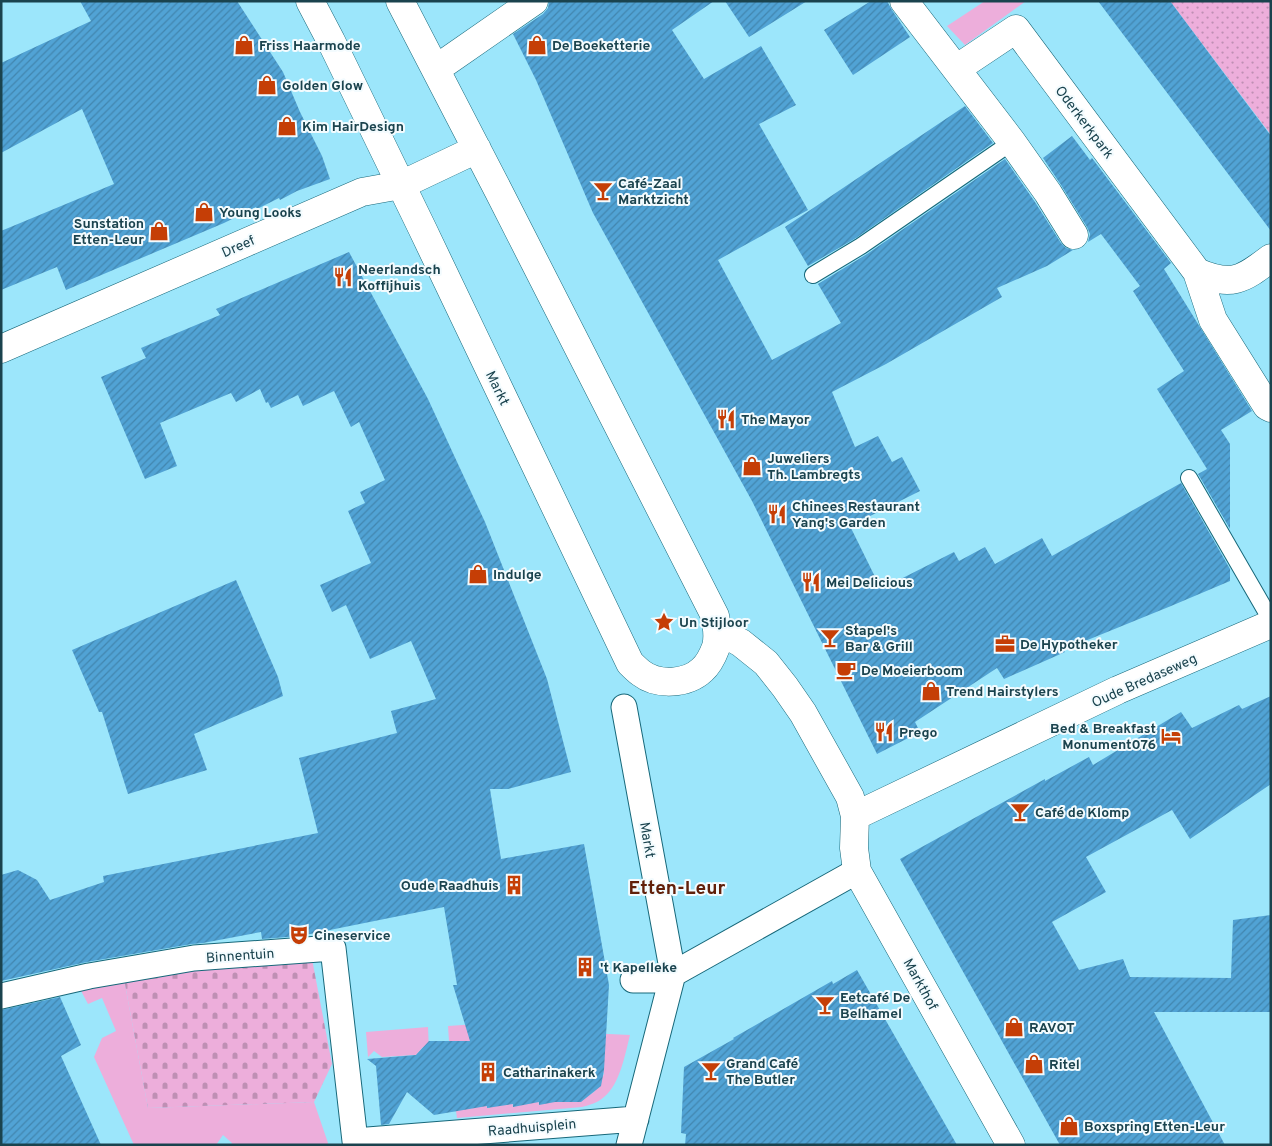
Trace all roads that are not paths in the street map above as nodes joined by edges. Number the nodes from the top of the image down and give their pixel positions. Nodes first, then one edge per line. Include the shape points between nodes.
1 (310, 1) edge
2 (400, 1) edge
3 (534, 1) edge
4 (905, 2) edge
5 (956, 69) junction
6 (436, 70) junction
7 (1012, 142) junction
8 (477, 148) junction
9 (401, 185) junction
10 (1074, 235) dead end
11 (1266, 271) edge
12 (1197, 272) junction
13 (813, 275) dead end
14 (1, 349) edge
15 (1271, 408) edge
16 (1189, 478) dead end
17 (1271, 622) edge
18 (718, 630) junction
19 (624, 707) dead end
20 (855, 816) junction
21 (857, 871) junction
22 (672, 977) junction
23 (633, 980) dead end
24 (1, 996) edge
25 (636, 1119) junction
26 (400, 1138) joint
27 (629, 1145) edge
28 (1011, 1145) edge

1 - 9 street, Markt
2 - 6 street
3 - 6 street
4 - 5 street
5 - 7 street
5 - 12 street, Oderkerkpark via 1016,29
6 - 8 street
7 - 10 street
7 - 13 lane via 861,246
8 - 9 street, Dreef
8 - 18 street via 715,616
9 - 14 street, Dreef via 362,192
9 - 18 street, Markt via 630,663 642,674 657,680 674,682 690,677 702,670 711,658 717,645
11 - 12 street via 1233,280 1218,280
12 - 15 street, Oderkerkpark via 1214,320
16 - 17 lane
17 - 20 street, Oude Bredaseweg via 1118,690
18 - 20 street via 766,663 785,687 850,797
19 - 22 street, Markt
20 - 21 street, Markthof
21 - 22 street
21 - 28 street, Markthof
22 - 23 street
22 - 25 street, Markt
24 - 26 street, Binnentuin via 89,976 194,958 334,948 355,1141
25 - 26 street, Raadhuisplein
25 - 27 street

